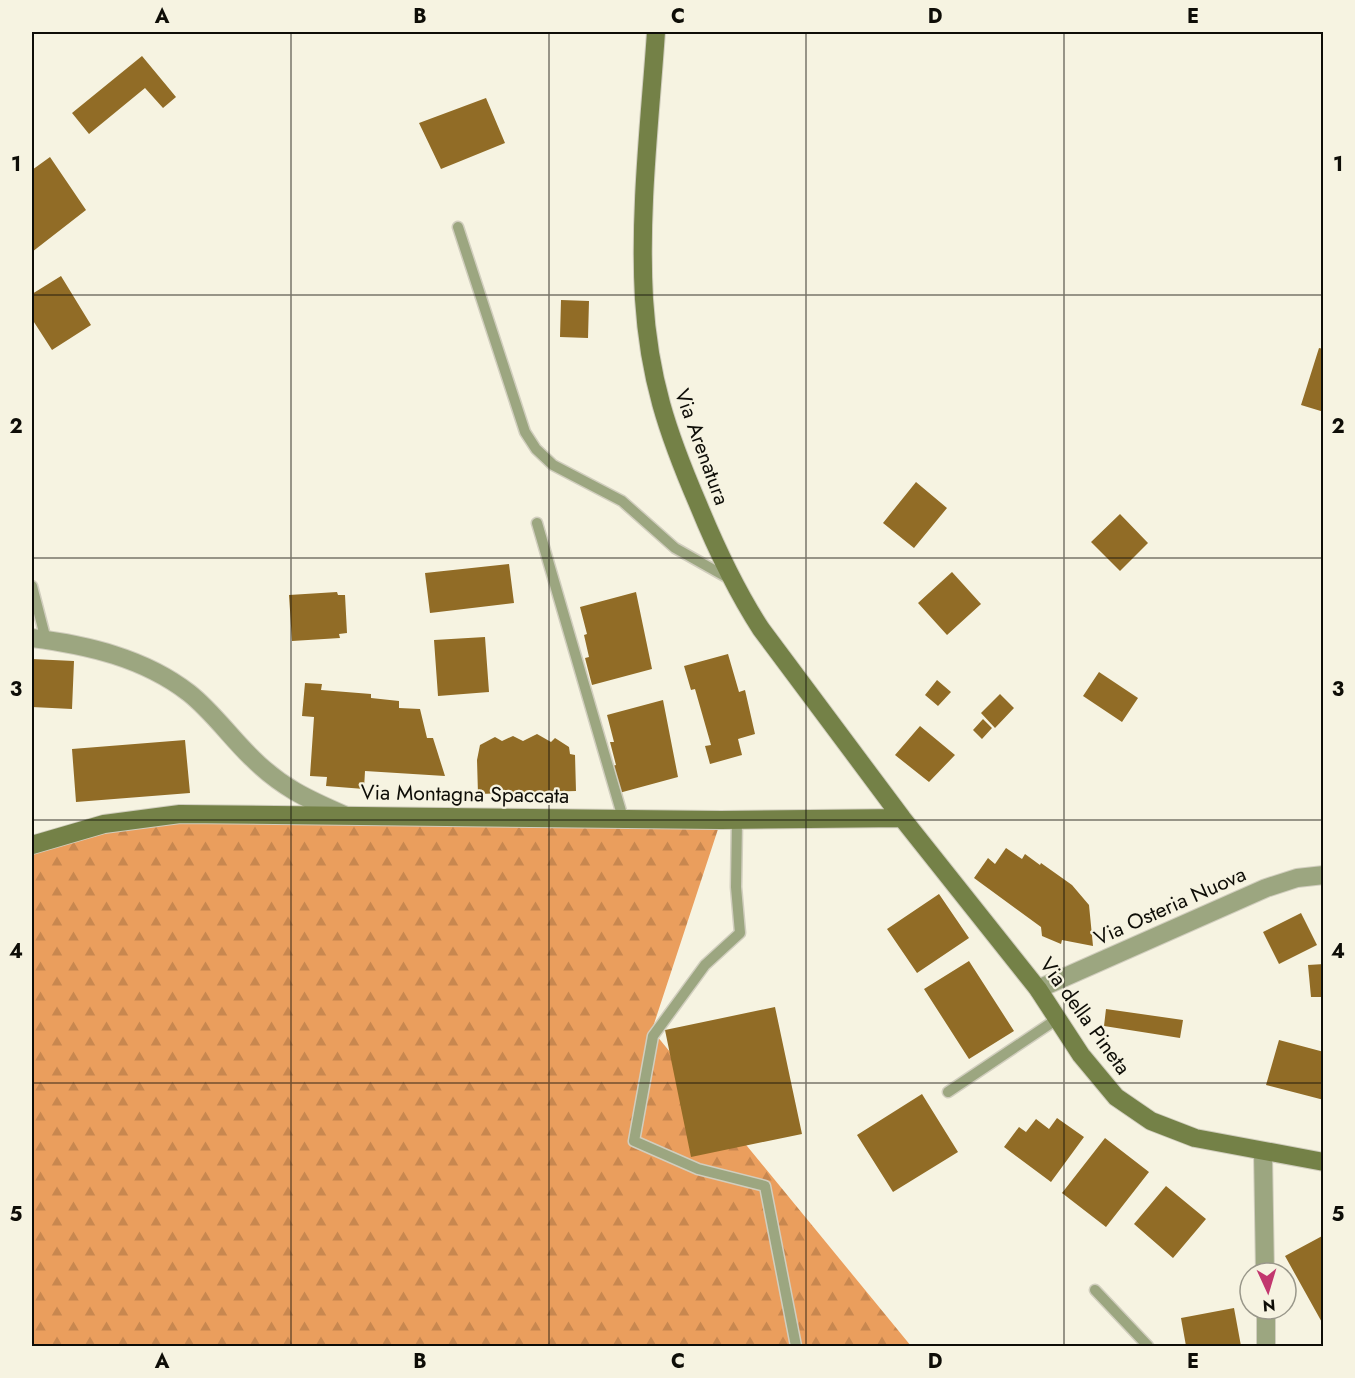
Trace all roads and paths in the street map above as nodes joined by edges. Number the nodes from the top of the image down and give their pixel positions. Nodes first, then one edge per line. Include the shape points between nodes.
1 (656, 32) edge
2 (458, 226) dead end
3 (537, 523) dead end
4 (730, 579) junction
5 (32, 586) edge
6 (39, 639) edge
7 (344, 814) junction
8 (623, 818) junction
9 (902, 818) junction
10 (736, 820) junction
11 (32, 845) edge
12 (1323, 875) edge
13 (1038, 989) junction
14 (1057, 1018) junction
15 (948, 1092) dead end
16 (1263, 1153) junction
17 (1323, 1162) edge
18 (1265, 1261) edge
19 (1095, 1290) dead end
20 (1266, 1321) edge
21 (796, 1347) edge
22 (1148, 1347) edge
23 (1266, 1347) edge

1 - 4 street, Via Arenatura via 643,240 651,361 669,431
2 - 4 lane via 525,432 536,449 564,472 622,501 675,548
3 - 8 lane
4 - 9 street, Via Arenatura via 761,629
5 - 6 lane
6 - 7 street via 111,653 153,671 190,693 254,760 296,795
7 - 8 street, Via Montagna Spaccata
7 - 11 street, Via Montagna Spaccata via 142,817 82,829
8 - 10 street, Via Montagna Spaccata
9 - 10 street, Via Montagna Spaccata
9 - 13 street, Via della Pineta
10 - 21 lane via 740,933 705,965 653,1036 633,1141 698,1169 765,1186
12 - 13 street, Via Osteria Nuova via 1266,888
13 - 14 street, Via della Pineta
14 - 15 lane
14 - 16 street, Via della Pineta via 1102,1081 1138,1113 1195,1138
16 - 17 street, Via della Pineta
16 - 18 street
19 - 22 lane
20 - 23 street

